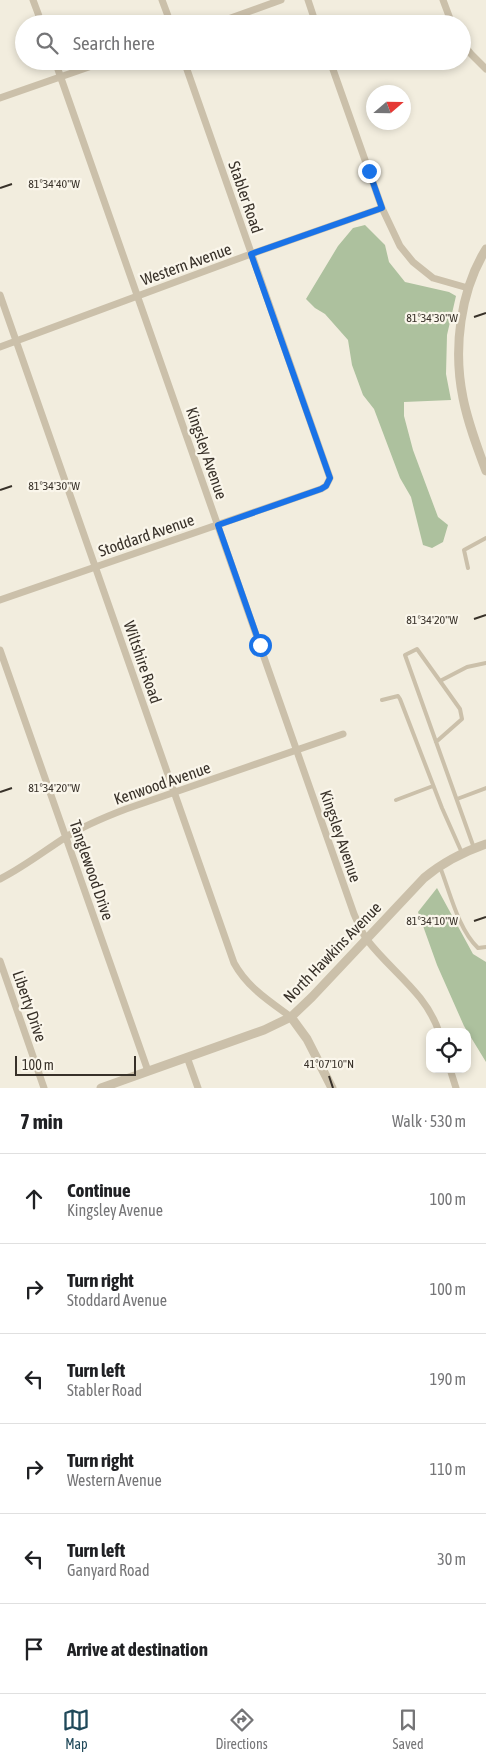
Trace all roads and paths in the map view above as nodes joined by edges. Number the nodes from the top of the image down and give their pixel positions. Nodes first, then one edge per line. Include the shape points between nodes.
1 (33, 0) edge
2 (162, 0) edge
3 (281, 0) edge
4 (308, 0) edge
5 (443, 0) edge
6 (39, 15) edge
7 (168, 15) edge
8 (239, 15) edge
9 (313, 15) edge
10 (449, 15) edge
11 (471, 54) edge
12 (486, 69) edge
13 (58, 70) edge
14 (80, 70) edge
15 (187, 70) edge
16 (333, 70) edge
17 (60, 77) junction
18 (0, 98) edge
19 (382, 208) junction
20 (486, 249) edge
21 (251, 254) junction
22 (468, 288) junction
23 (0, 295) edge
24 (138, 296) junction
25 (16, 341) junction
26 (0, 347) edge
27 (486, 471) edge
28 (327, 483) joint
29 (218, 525) junction
30 (486, 538) edge
31 (95, 567) junction
32 (468, 568) dead end
33 (0, 600) edge
34 (0, 650) edge
35 (486, 663) edge
36 (440, 681) junction
37 (382, 700) dead end
38 (343, 734) dead end
39 (436, 742) junction
40 (297, 750) junction
41 (433, 786) junction
42 (486, 788) edge
43 (174, 793) junction
44 (396, 800) dead end
45 (457, 800) junction
46 (66, 837) junction
47 (486, 844) edge
48 (474, 848) junction
49 (462, 853) junction
50 (440, 865) junction
51 (0, 879) edge
52 (366, 940) junction
53 (486, 947) edge
54 (0, 961) edge
55 (291, 1017) junction
56 (437, 1028) edge
57 (187, 1057) junction
58 (148, 1071) junction
59 (451, 1073) edge
60 (44, 1088) edge
61 (101, 1088) edge
62 (198, 1088) edge
63 (332, 1088) edge
64 (456, 1088) edge

1 - 6 street
2 - 7 street
3 - 8 street
4 - 9 street
5 - 10 street
11 - 12 street
13 - 17 street, Kingsley Avenue
14 - 17 street
15 - 21 street, Stabler Road
16 - 19 street
17 - 18 street
17 - 24 street, Kingsley Avenue
19 - 21 street, Western Avenue
19 - 22 street via 400,246 413,262 433,278
20 - 22 street
21 - 24 street, Western Avenue
21 - 28 street, Stabler Road via 330,478
22 - 27 street via 459,346 461,384 467,416
23 - 25 street, Wiltshire Road
24 - 25 street, Western Avenue
24 - 29 street, Kingsley Avenue
25 - 26 street, Western Avenue
25 - 31 street, Wiltshire Road
28 - 29 street, Stoddard Avenue via 321,489
29 - 31 street, Stoddard Avenue
29 - 40 street, Kingsley Avenue
30 - 32 lane via 464,550
31 - 33 street, Stoddard Avenue
31 - 43 street, Wiltshire Road
34 - 46 street, Tanglewood Drive
35 - 36 lane via 467,667
36 - 39 lane via 462,718
36 - 39 lane via 417,649 405,655
37 - 41 lane via 398,696 400,699
38 - 40 street, Kenwood Avenue
39 - 45 lane
40 - 43 street, Kenwood Avenue
40 - 52 street, Kingsley Avenue
41 - 44 lane
41 - 49 lane
42 - 45 lane
43 - 46 street, Kenwood Avenue via 91,823
43 - 55 street, Wiltshire Road via 234,963 254,989
45 - 48 lane
46 - 51 street, Kenwood Avenue
46 - 58 street, Tanglewood Drive
47 - 48 street, North Hawkins Avenue
48 - 49 street, North Hawkins Avenue
49 - 50 street, North Hawkins Avenue
50 - 52 street, North Hawkins Avenue
50 - 53 lane via 469,938 478,948
52 - 55 street, North Hawkins Avenue
52 - 56 street, Kingsley Avenue via 417,992
54 - 60 street, Liberty Drive
55 - 57 street, North Hawkins Avenue
55 - 63 street via 307,1039
57 - 58 street, North Hawkins Avenue
57 - 62 street
58 - 61 street, North Hawkins Avenue
59 - 64 street

